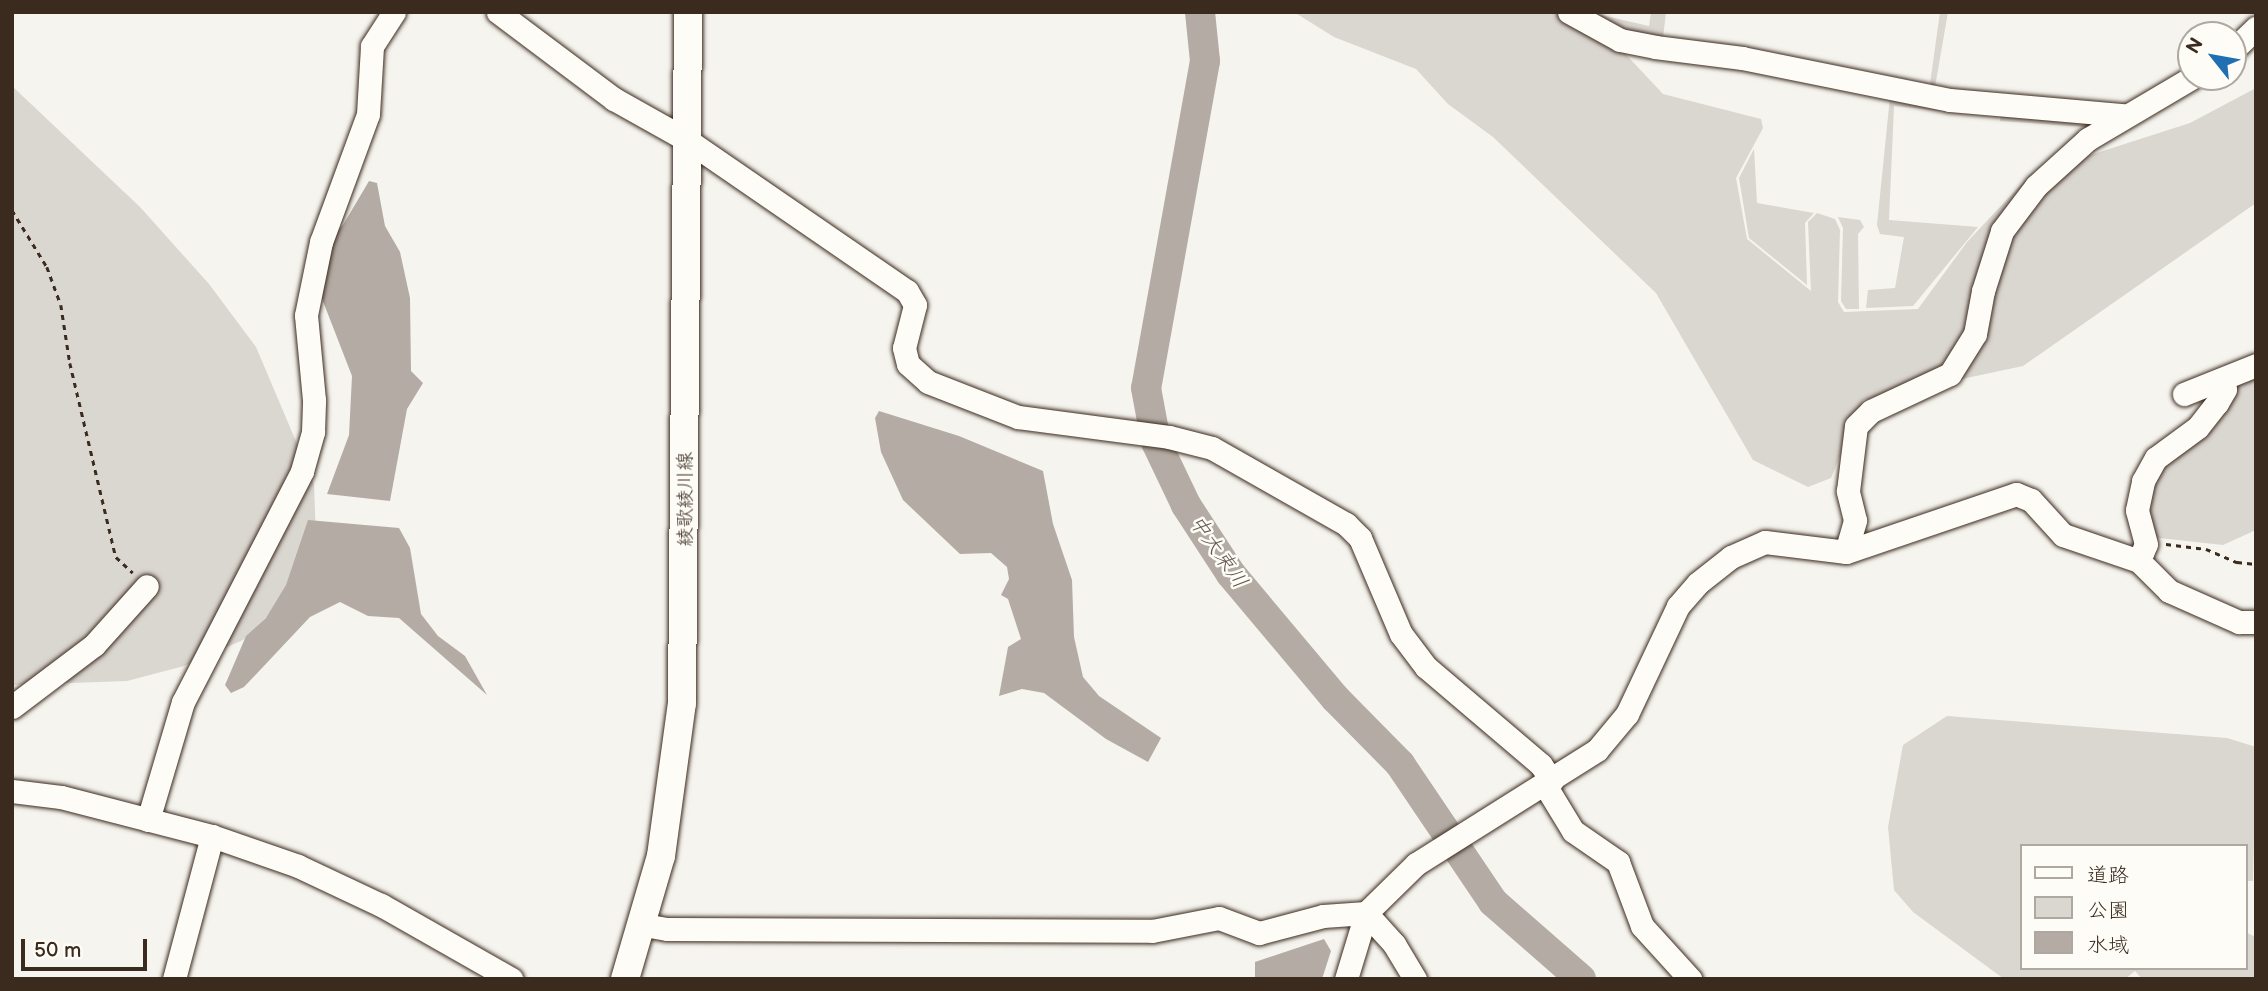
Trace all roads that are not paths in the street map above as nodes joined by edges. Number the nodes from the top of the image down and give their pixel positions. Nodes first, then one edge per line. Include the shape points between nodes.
1 (394, 12) edge
2 (498, 12) edge
3 (688, 12) edge
4 (1569, 12) edge
5 (2177, 86) edge
6 (2123, 115) junction
7 (687, 141) junction
8 (2256, 365) edge
9 (2221, 380) junction
10 (2184, 394) dead end
11 (1846, 552) junction
12 (2142, 552) junction
13 (147, 586) road end
14 (2256, 622) edge
15 (12, 707) edge
16 (1549, 783) junction
17 (12, 791) edge
18 (148, 820) junction
19 (212, 836) junction
20 (1366, 913) junction
21 (644, 925) junction
22 (174, 979) edge
23 (511, 979) edge
24 (625, 979) edge
25 (1346, 979) edge
26 (1415, 979) edge
27 (1690, 979) edge

1 - 18 street via 372,46 368,114 321,242 306,315 314,400 313,432 302,471 183,702
2 - 7 street via 614,99
3 - 7 main road, 綾歌綾川線
4 - 6 street via 1620,40 1655,47 1755,60 1950,100
5 - 6 street
6 - 11 street via 2088,139 2036,186 2002,231 1975,334 1950,374 1871,411 1856,426 1848,491 1855,520
7 - 16 street via 907,290 915,305 904,348 908,364 928,382 1018,417 1169,437 1212,448 1346,524 1360,538 1401,634 1426,667 1541,765
7 - 21 main road, 綾歌綾川線 via 682,703 671,800
8 - 9 street
9 - 10 street
9 - 12 street via 2225,389 2217,403 2198,427 2156,458 2143,481 2137,510
11 - 12 street via 2016,494 2031,500 2063,534
11 - 16 street via 1765,542 1731,557 1678,606 1627,714 1597,750
12 - 14 street via 2169,592 2239,622
13 - 15 street via 94,645
16 - 20 street via 1457,836
16 - 27 street via 1573,831 1618,862 1642,926
17 - 18 street via 61,797
18 - 19 street
19 - 22 street
19 - 23 street via 298,866 381,905
20 - 21 street via 1323,916 1259,933 1219,918 1139,931 739,930
20 - 25 street
20 - 26 street via 1394,944
21 - 24 main road, 綾歌綾川線

